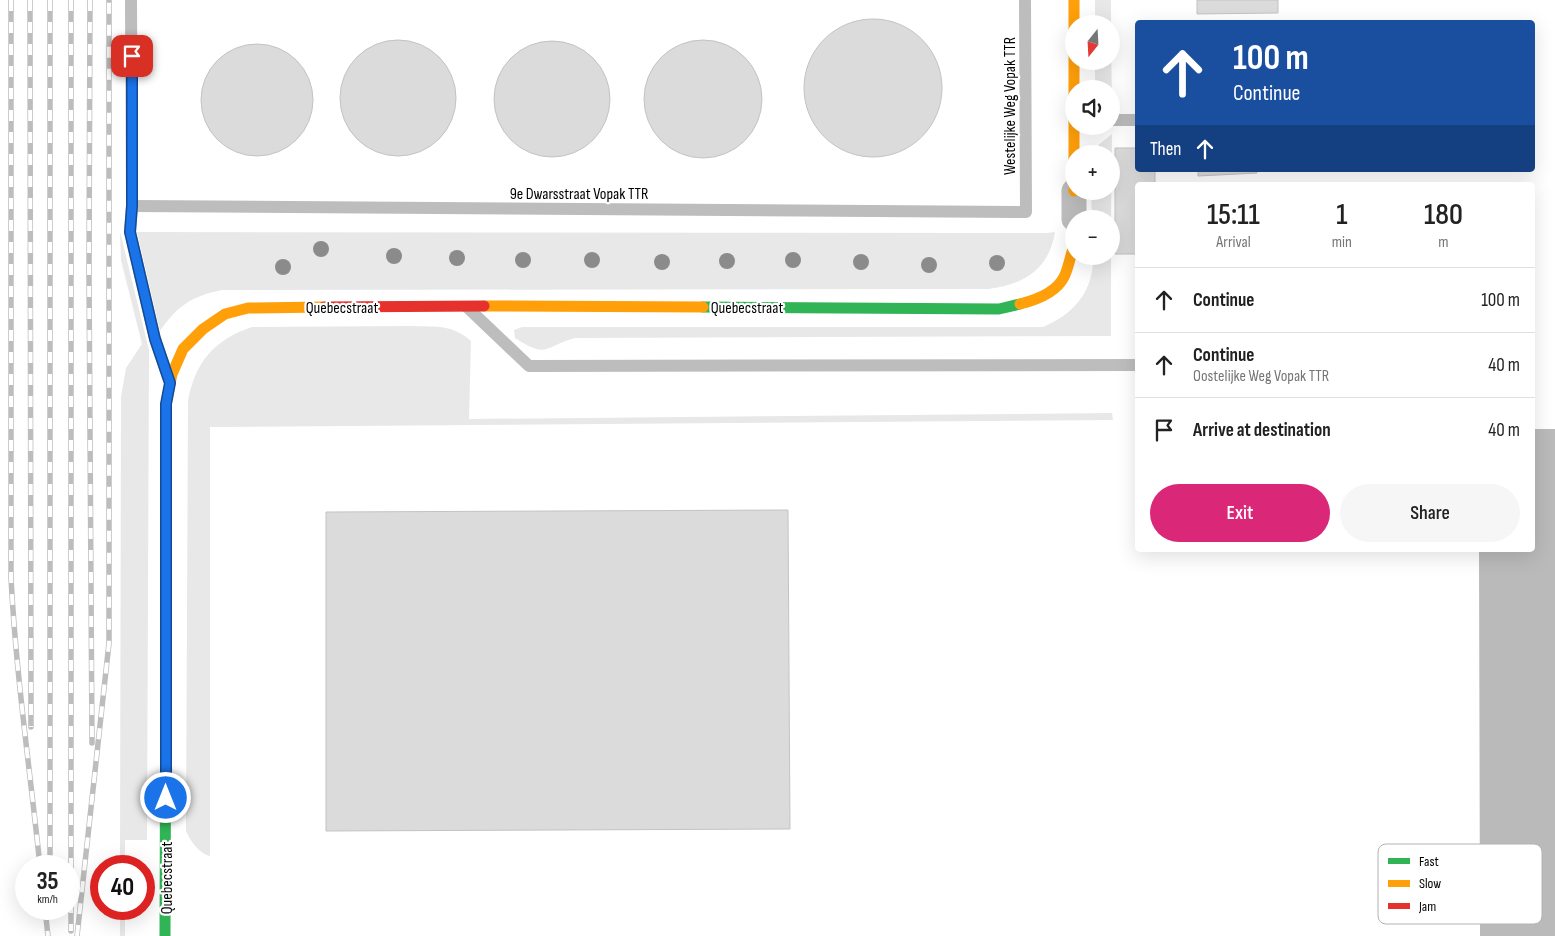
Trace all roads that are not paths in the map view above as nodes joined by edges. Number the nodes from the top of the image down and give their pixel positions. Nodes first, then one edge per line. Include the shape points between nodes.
1 (131, 0) edge
2 (1025, 0) edge
3 (1074, 0) edge
4 (1074, 80) edge
5 (1120, 120) edge
6 (1135, 120) edge
7 (132, 206) junction
8 (1026, 212) joint
9 (1068, 265) edge
10 (466, 306) junction
11 (1135, 365) edge
12 (170, 383) junction
13 (166, 936) edge

1 - 7 lane
2 - 8 lane, Westelijke Weg Vopak TTR
3 - 4 street
5 - 6 lane
7 - 8 lane, 9e Dwarsstraat Vopak TTR
7 - 12 lane via 130,232 155,339
9 - 10 street, Quebecstraat via 1063,279 1046,294 1029,303 999,308
10 - 11 lane via 529,366
10 - 12 street, Quebecstraat via 248,308 225,314 203,329 184,349
12 - 13 street, Quebecstraat via 166,404

